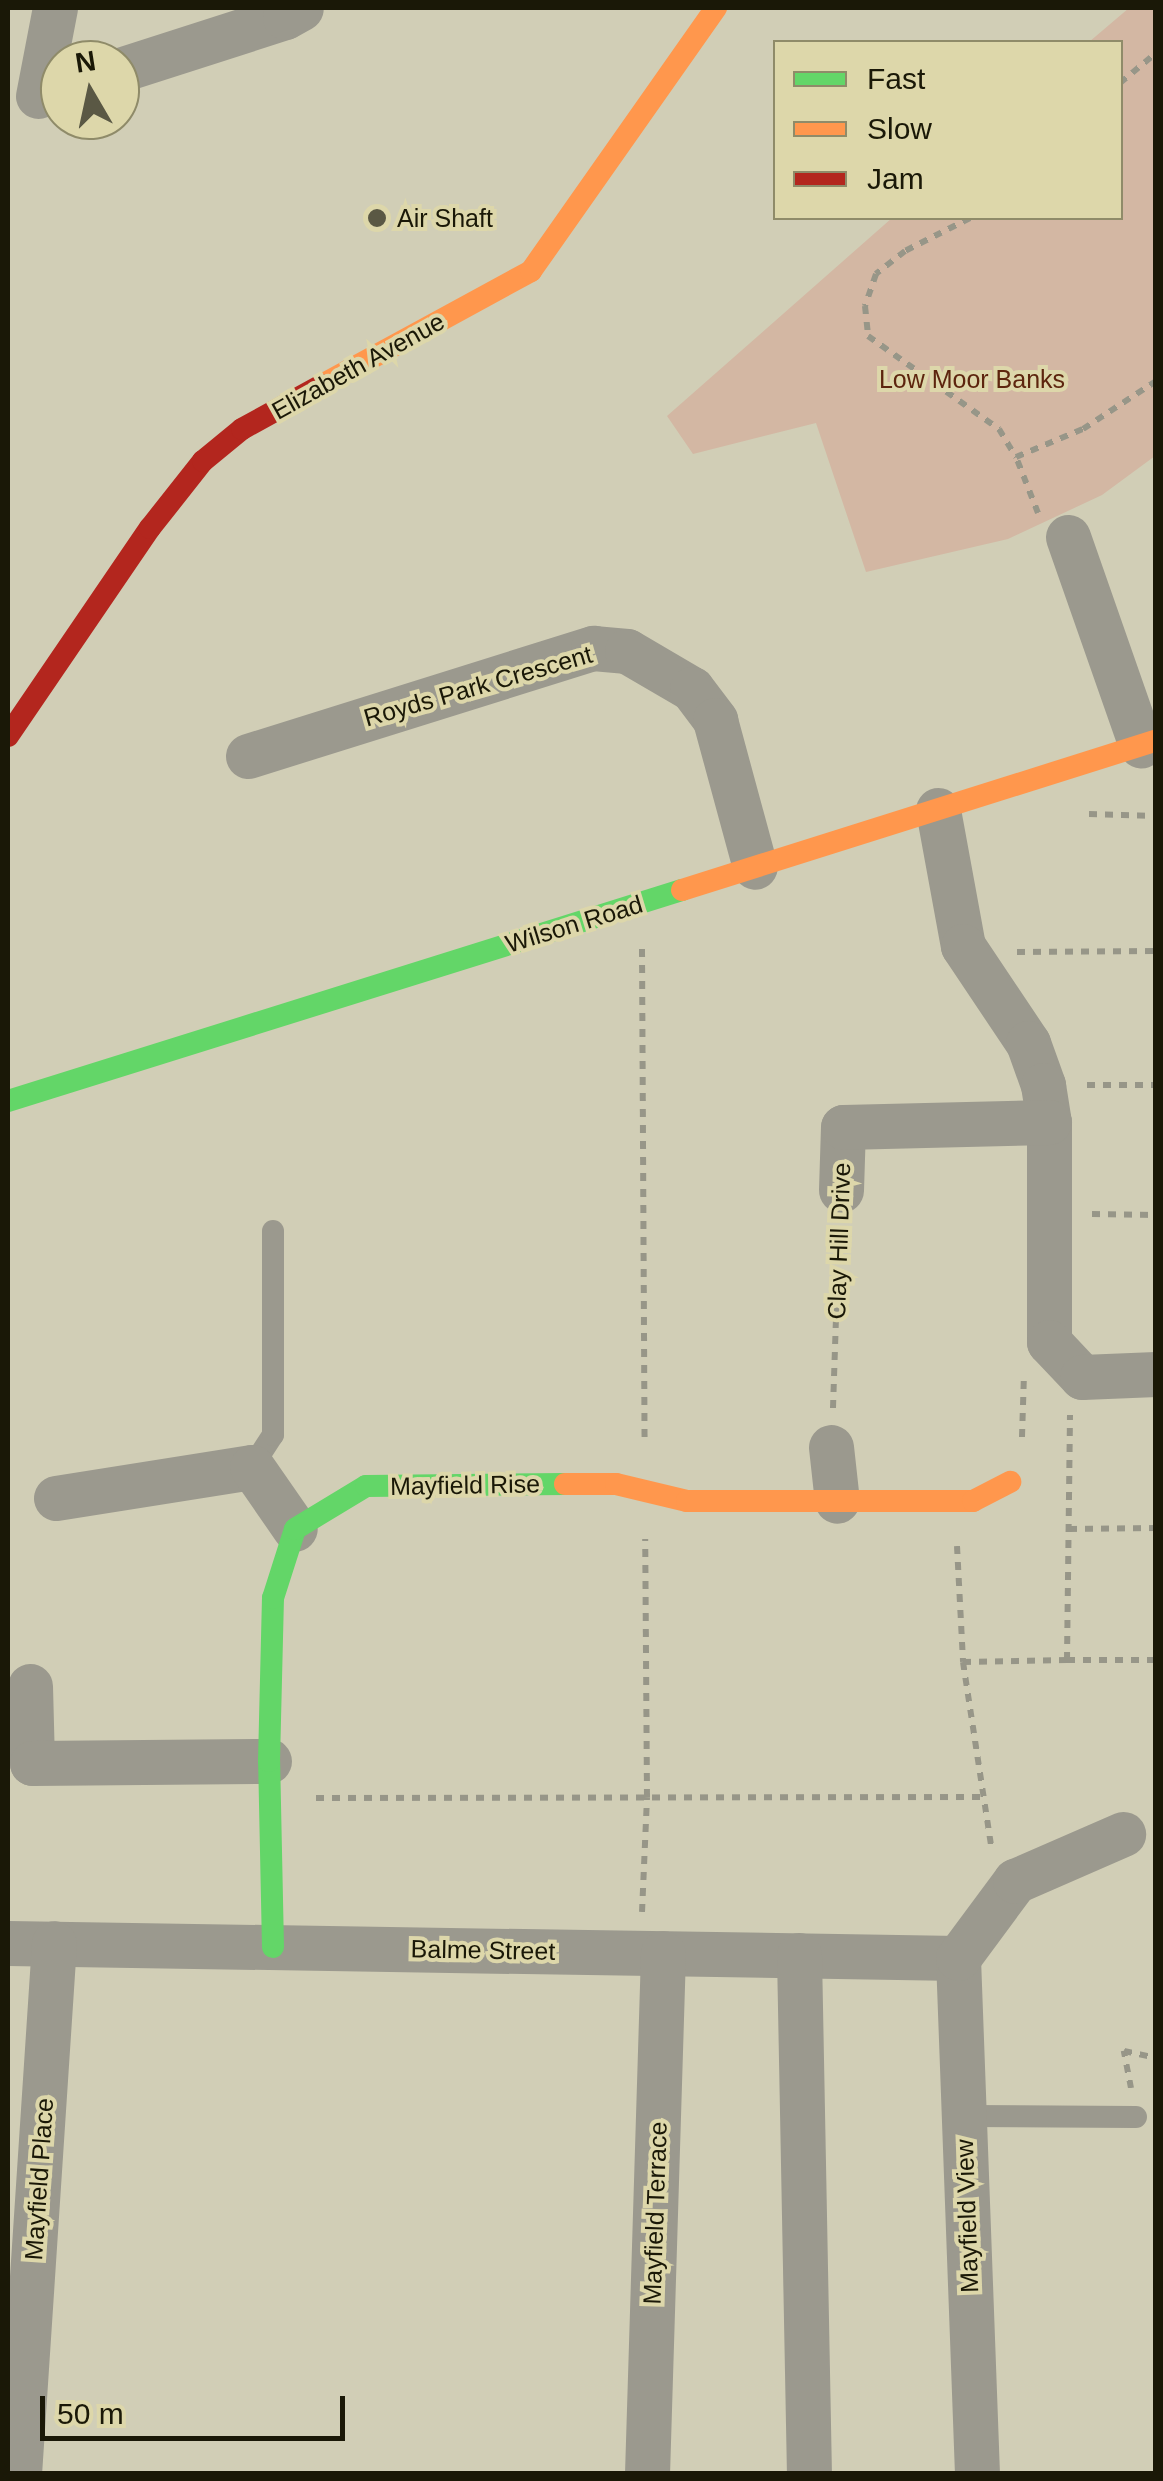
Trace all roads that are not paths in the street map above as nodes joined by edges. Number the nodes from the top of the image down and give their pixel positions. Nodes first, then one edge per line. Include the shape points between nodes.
1 (55, 8) edge
2 (301, 8) edge
3 (716, 8) edge
4 (140, 64) edge
5 (35, 97) edge
6 (1068, 537) road end
7 (8, 736) edge
8 (1148, 743) edge
9 (248, 756) dead end
10 (938, 810) junction
11 (755, 867) junction
12 (8, 1101) edge
13 (1046, 1103) junction
14 (840, 1190) road end
15 (273, 1231) dead end
16 (1156, 1374) edge
17 (831, 1446) road end
18 (252, 1466) junction
19 (1010, 1482) road end
20 (56, 1498) dead end
21 (837, 1501) junction
22 (295, 1529) junction
23 (30, 1686) dead end
24 (269, 1779) junction
25 (1123, 1834) dead end
26 (8, 1943) edge
27 (54, 1944) junction
28 (273, 1947) junction
29 (651, 1953) junction
30 (800, 1955) junction
31 (958, 1958) junction
32 (964, 2116) junction
33 (1136, 2117) road end
34 (20, 2264) edge
35 (19, 2474) edge
36 (647, 2474) edge
37 (809, 2474) edge
38 (977, 2474) edge

1 - 5 street
2 - 4 street
3 - 7 street, Elizabeth Avenue via 531,271 242,429 202,461
6 - 8 street, Wilson Road
8 - 10 street, Wilson Road
9 - 11 street, Royds Park Crescent via 593,648 627,651 692,688 716,720
10 - 11 street, Wilson Road
10 - 13 street via 967,952 1028,1043
11 - 12 street, Wilson Road
13 - 14 street, Clay Hill Drive via 842,1128
13 - 16 street via 1060,1352 1082,1377
15 - 18 lane via 272,1435
17 - 21 street
18 - 20 street
18 - 22 street
19 - 21 street via 973,1501
21 - 22 street, Mayfield Rise via 687,1501 616,1484 366,1486
22 - 24 street via 273,1598
23 - 24 street via 32,1764
24 - 28 street
25 - 31 street via 1016,1881
26 - 27 street, Balme Street
27 - 28 street, Balme Street
27 - 34 street, Mayfield Place
28 - 29 street, Balme Street
29 - 30 street, Balme Street
29 - 36 street, Mayfield Terrace
30 - 31 street, Balme Street
30 - 37 street
31 - 32 street, Mayfield View
32 - 33 lane
32 - 38 street, Mayfield View
34 - 35 street, Mayfield Place

